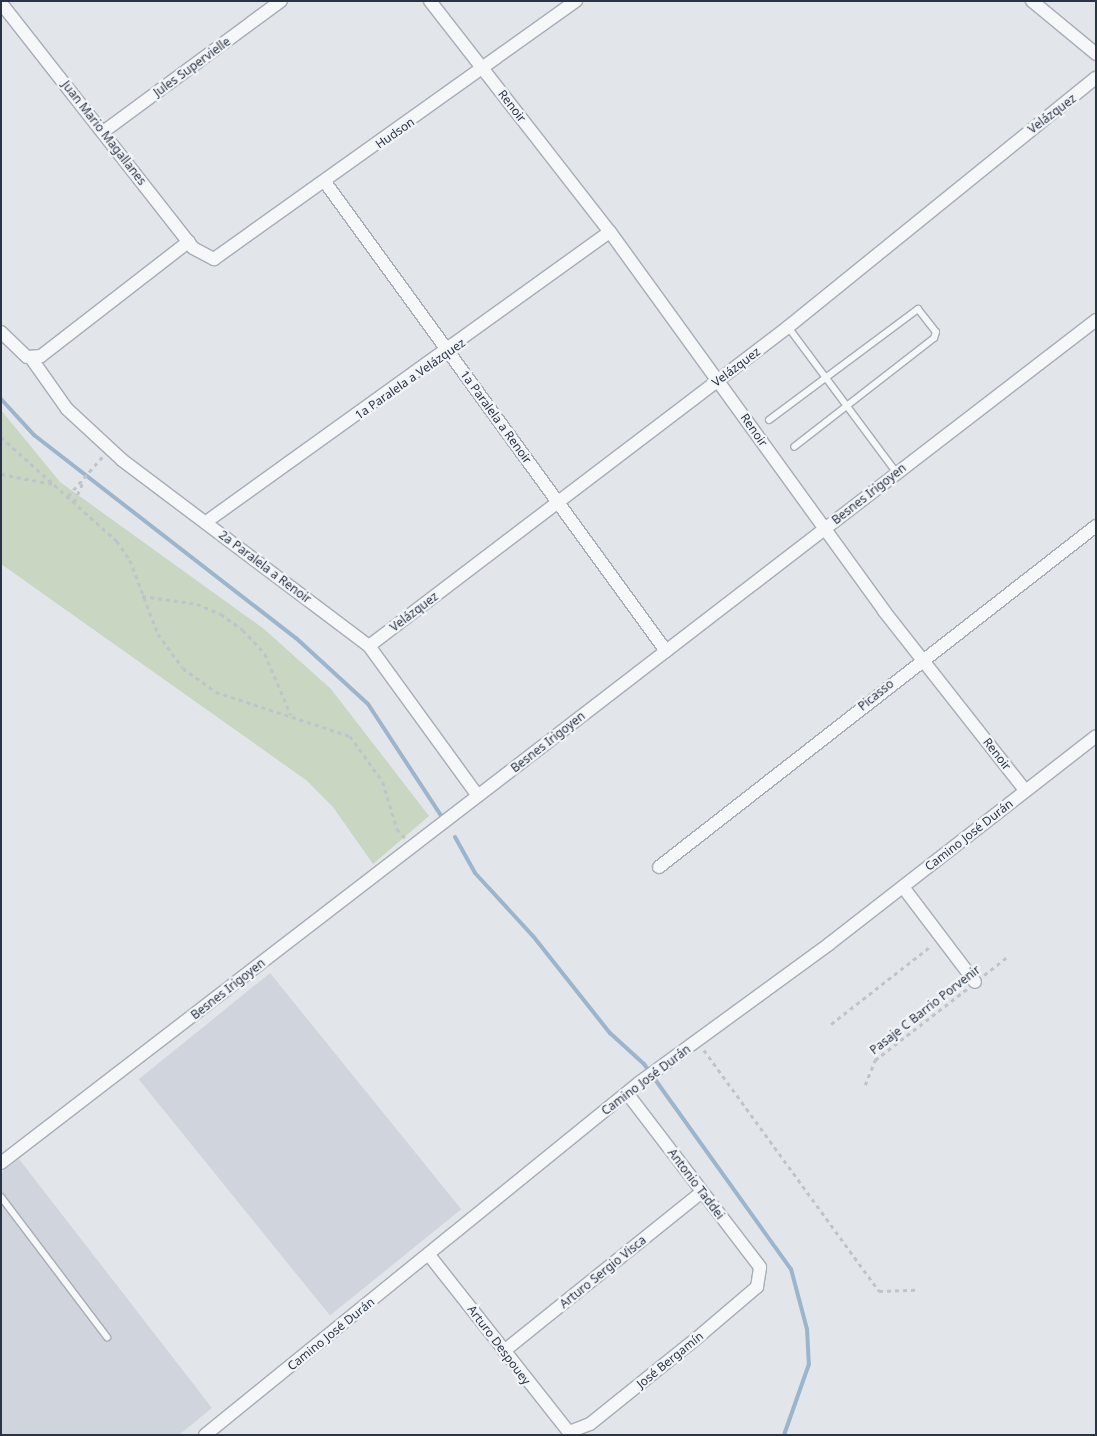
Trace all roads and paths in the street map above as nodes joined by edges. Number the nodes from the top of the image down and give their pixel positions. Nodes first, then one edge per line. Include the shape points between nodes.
1 (281, 1) edge
2 (430, 1) edge
3 (576, 1) edge
4 (1032, 1) edge
5 (1, 3) edge
6 (1096, 54) edge
7 (484, 70) junction
8 (1096, 78) edge
9 (103, 132) junction
10 (325, 182) junction
11 (610, 232) junction
12 (189, 241) junction
13 (211, 258) joint
14 (1096, 320) edge
15 (788, 327) junction
16 (1, 332) edge
17 (449, 352) junction
18 (31, 358) junction
19 (825, 376) junction
20 (719, 380) junction
21 (848, 407) junction
22 (769, 420) dead end
23 (1, 437) edge
24 (794, 447) dead end
25 (97, 463) dead end
26 (897, 473) junction
27 (1, 474) edge
28 (83, 482) junction
29 (55, 485) junction
30 (67, 496) junction
31 (74, 502) junction
32 (558, 503) junction
33 (206, 522) junction
34 (1096, 526) edge
35 (823, 530) junction
36 (142, 596) junction
37 (369, 646) junction
38 (666, 651) junction
39 (922, 658) junction
40 (290, 715) junction
41 (1096, 736) edge
42 (1025, 790) junction
43 (478, 796) junction
44 (412, 846) junction
45 (659, 868) dead end
46 (903, 887) junction
47 (942, 938) junction
48 (1007, 957) dead end
49 (976, 982) junction
50 (831, 1024) dead end
51 (698, 1040) junction
52 (865, 1085) dead end
53 (627, 1093) junction
54 (1, 1163) edge
55 (702, 1192) junction
56 (1, 1198) edge
57 (429, 1255) junction
58 (761, 1277) joint
59 (916, 1290) dead end
60 (107, 1337) dead end
61 (504, 1351) junction
62 (571, 1432) joint
63 (205, 1435) edge

1 - 9 street, Jules Supervielle
2 - 7 street, Renoir
3 - 7 street, Hudson
4 - 6 street
5 - 9 street, Juan Mario Magallanes
7 - 10 street, Hudson
7 - 11 street, Renoir
8 - 15 street, Velázquez
9 - 12 street, Juan Mario Magallanes
10 - 13 street, Hudson
10 - 17 street, 1a Paralela a Renoir
11 - 17 street, 1a Paralela a Velázquez
11 - 20 street, Renoir
12 - 13 street, Juan Mario Magallanes via 198,254
12 - 18 street via 48,352
14 - 26 street, Besnes Irigoyen
15 - 19 lane
15 - 20 street, Velázquez
16 - 18 street, 2a Paralela a Renoir
17 - 32 street, 1a Paralela a Renoir
17 - 33 street, 1a Paralela a Velázquez
18 - 33 street, 2a Paralela a Renoir via 66,409 122,460
19 - 21 lane
19 - 21 lane via 912,310 918,309 936,332 934,338
19 - 22 lane
20 - 32 street, Velázquez
20 - 35 street, Renoir
21 - 24 lane
21 - 26 lane
23 - 29 path
25 - 28 path
26 - 35 street, Besnes Irigoyen
27 - 29 path
28 - 30 path
28 - 31 path
29 - 30 path
30 - 31 path
31 - 36 path via 117,541
32 - 37 street, Velázquez
32 - 38 street, 1a Paralela a Renoir
33 - 37 street, 2a Paralela a Renoir
34 - 39 street, Picasso
35 - 38 street, Besnes Irigoyen
35 - 39 street, Renoir
36 - 40 path via 158,634 183,668 216,692 269,712
36 - 40 path via 197,604 243,630 265,654
37 - 43 street, 2a Paralela a Renoir
38 - 43 street, Besnes Irigoyen
39 - 42 street, Renoir
39 - 45 street, Picasso
40 - 44 path via 350,736 383,782 397,829
41 - 42 street, Camino José Durán
42 - 46 street, Camino José Durán
43 - 44 street, Besnes Irigoyen
44 - 54 street, Besnes Irigoyen
46 - 47 street
46 - 51 street, Camino José Durán
47 - 49 street
47 - 50 path
48 - 49 path, Pasaje C Barrio Porvenir
49 - 52 path, Pasaje C Barrio Porvenir via 875,1060
51 - 53 street, Camino José Durán
51 - 59 path via 879,1291
53 - 55 street, Antonio Taddei
53 - 57 street, Camino José Durán
55 - 58 street, Antonio Taddei via 760,1267
55 - 61 street, Arturo Sergio Visca
56 - 60 lane
57 - 61 street, Arturo Despouey
57 - 63 street, Camino José Durán
58 - 62 street, José Bergamín via 757,1287 697,1338 590,1424
61 - 62 street, Arturo Despouey via 562,1429

